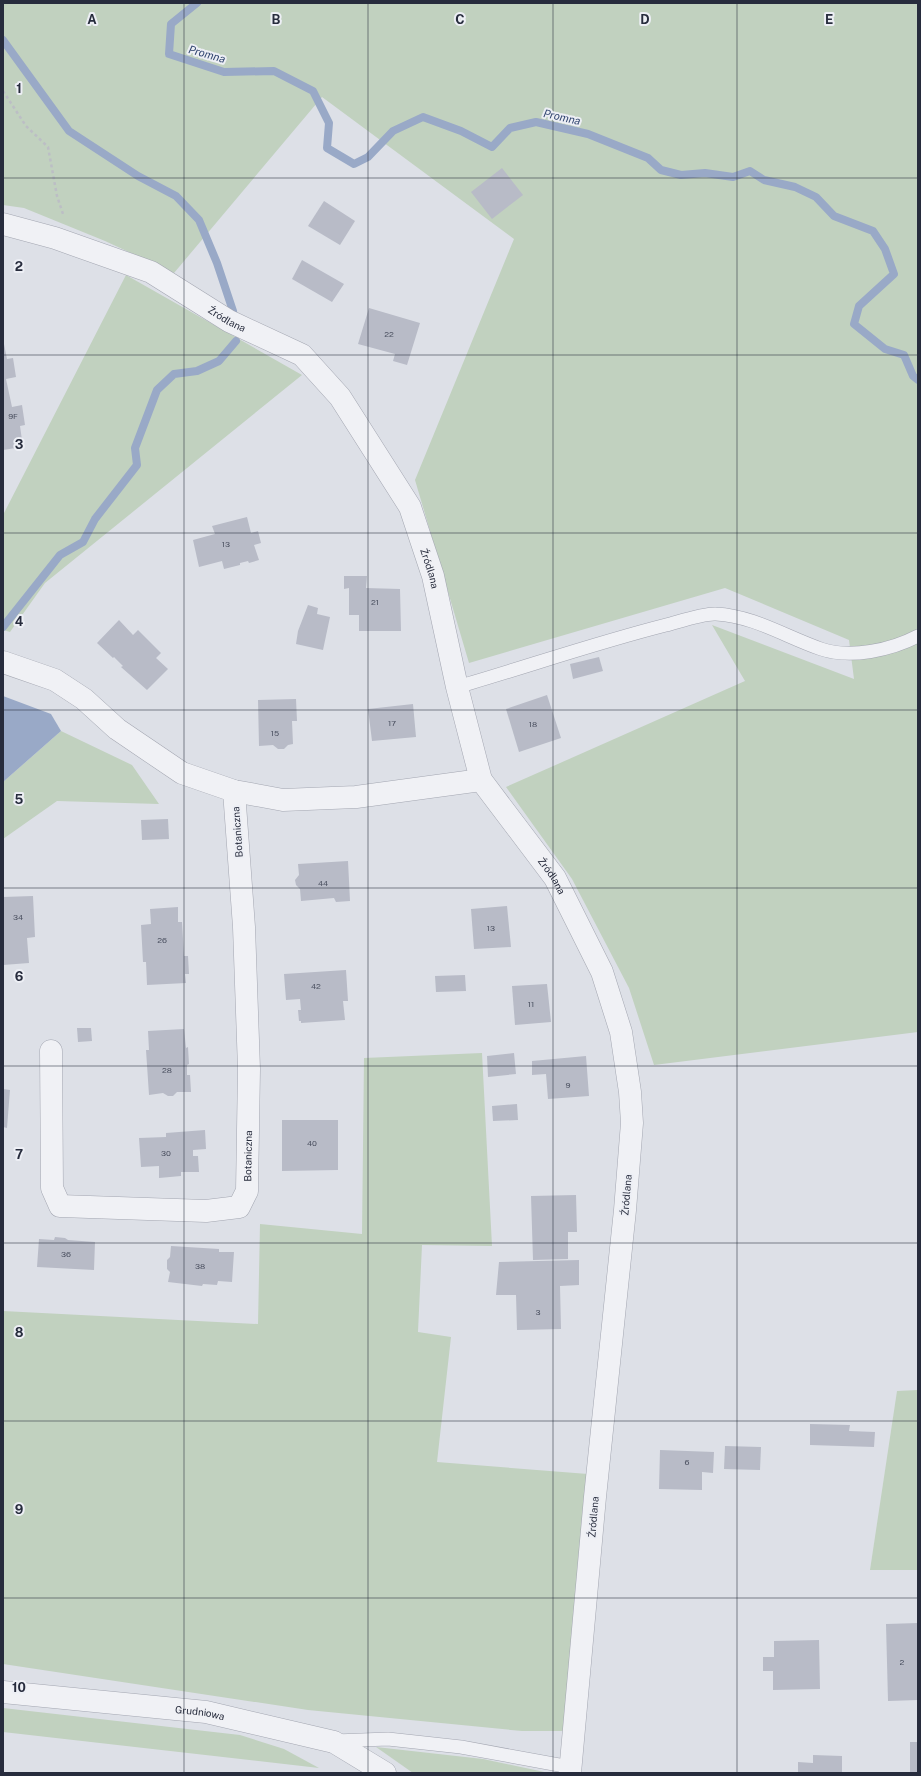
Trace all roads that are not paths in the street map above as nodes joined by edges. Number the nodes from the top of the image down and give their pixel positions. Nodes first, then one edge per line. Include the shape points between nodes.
1 (3, 224) edge
2 (918, 636) edge
3 (3, 662) edge
4 (457, 687) junction
5 (482, 780) junction
6 (234, 791) junction
7 (51, 1051) dead end
8 (3, 1692) edge
9 (334, 1742) junction
10 (570, 1770) edge
11 (385, 1773) edge

1 - 4 street, Źródlana via 72,244 151,272 229,321 302,355 340,398 410,507 433,576
2 - 4 lane via 868,653 848,653 823,650 742,617 714,613 637,632
3 - 6 street, Botaniczna via 55,680 84,699 117,729 182,773
4 - 5 street, Źródlana
5 - 6 street, Botaniczna via 356,797 290,800
5 - 10 street, Źródlana via 554,878 602,972 621,1032 630,1092 632,1123 625,1210
6 - 7 street, Botaniczna via 244,927 249,1069 247,1191 239,1207 206,1211 60,1206 52,1188
8 - 9 street, Grudniowa via 206,1712
9 - 10 lane via 388,1740 461,1747
9 - 11 street, Grudniowa

